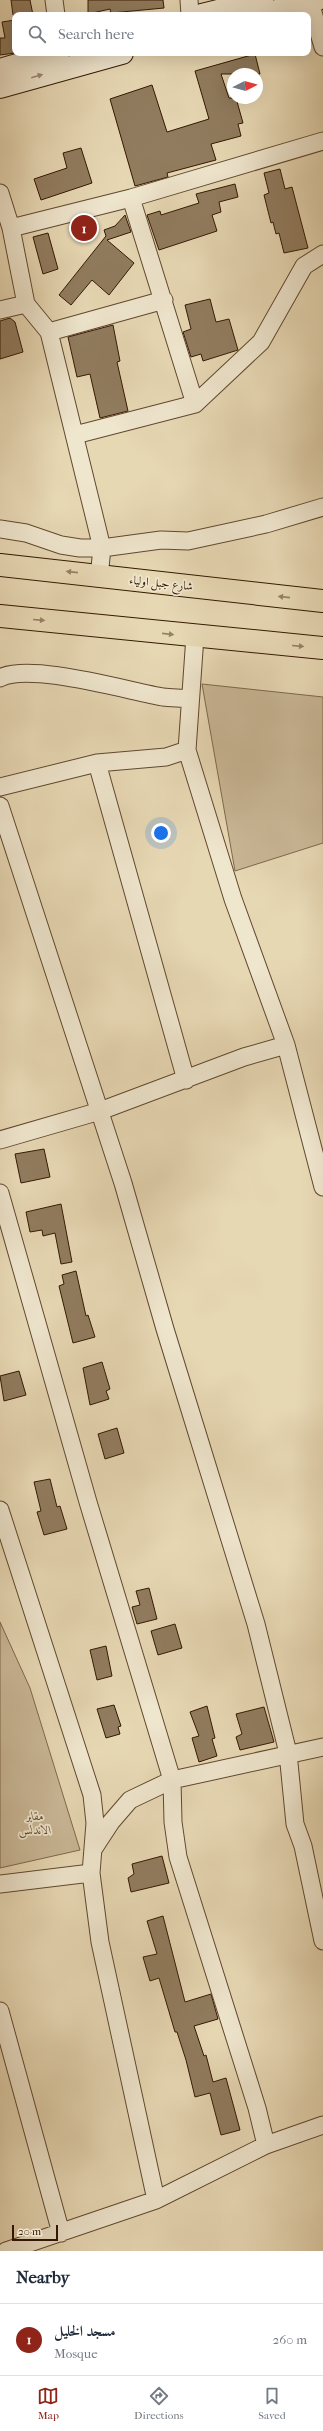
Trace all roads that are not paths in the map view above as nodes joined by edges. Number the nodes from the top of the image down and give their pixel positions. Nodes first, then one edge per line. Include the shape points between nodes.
1 (54, 0) edge
2 (189, 0) edge
3 (262, 0) edge
4 (313, 1) edge
5 (56, 12) edge
6 (190, 12) edge
7 (214, 12) edge
8 (273, 12) edge
9 (323, 47) edge
10 (85, 56) edge
11 (60, 58) edge
12 (0, 70) edge
13 (0, 87) edge
14 (323, 141) edge
15 (0, 193) edge
16 (131, 198) junction
17 (11, 228) junction
18 (323, 254) edge
19 (164, 300) junction
20 (26, 304) junction
21 (0, 310) edge
22 (49, 332) junction
23 (195, 404) junction
24 (75, 435) junction
25 (323, 507) edge
26 (0, 529) edge
27 (102, 548) junction
28 (0, 565) edge
29 (100, 577) junction
30 (323, 601) edge
31 (0, 616) edge
32 (195, 636) junction
33 (323, 648) edge
34 (0, 678) edge
35 (190, 699) junction
36 (187, 750) junction
37 (97, 763) junction
38 (0, 788) edge
39 (0, 806) edge
40 (286, 1045) junction
41 (186, 1080) junction
42 (100, 1111) junction
43 (0, 1140) edge
44 (323, 1187) edge
45 (0, 1193) edge
46 (0, 1510) edge
47 (323, 1746) edge
48 (288, 1753) junction
49 (172, 1780) junction
50 (92, 1852) junction
51 (91, 1873) junction
52 (0, 1884) edge
53 (323, 1942) edge
54 (0, 2011) edge
55 (323, 2125) edge
56 (266, 2145) junction
57 (156, 2200) junction
58 (61, 2233) junction
59 (6, 2251) edge

1 - 5 street
2 - 6 street
3 - 7 street
4 - 8 street
4 - 9 street
10 - 11 street
11 - 12 street
13 -> 11 street
14 - 16 street
15 - 17 street
16 - 17 street
16 - 19 street
17 - 20 street
18 - 23 street via 304,266 261,342
19 - 22 street
19 - 23 street
20 - 21 street
20 - 22 street
22 - 24 street
23 - 24 street
24 - 27 street
25 - 27 street via 266,524 188,541 161,540
26 - 27 street via 26,533 61,545
27 - 29 street
29 -> 28 highway, شارع جبل اولياء
30 -> 29 highway, شارع جبل اولياء
31 -> 32 highway
32 -> 33 highway
32 - 35 street
34 - 35 street via 16,674 37,674 110,685 164,697
35 - 36 street
36 - 37 street via 166,757
36 - 40 street via 232,899
37 - 38 street
37 - 41 street
39 - 42 street
40 - 41 street via 244,1057
40 - 44 street
41 - 42 street
42 - 43 street
42 - 48 street via 256,1624
45 - 49 street via 85,1495
46 - 50 street via 92,1795 95,1823
47 - 48 street
48 - 49 street
48 - 53 street via 295,1824 303,1846
49 - 50 street via 130,1800 115,1816
49 - 56 street via 173,1822 178,1857
50 - 51 street
51 - 52 street
51 - 57 street via 100,1942
54 - 58 street
55 - 56 street
56 - 57 street
57 - 58 street
58 - 59 street

